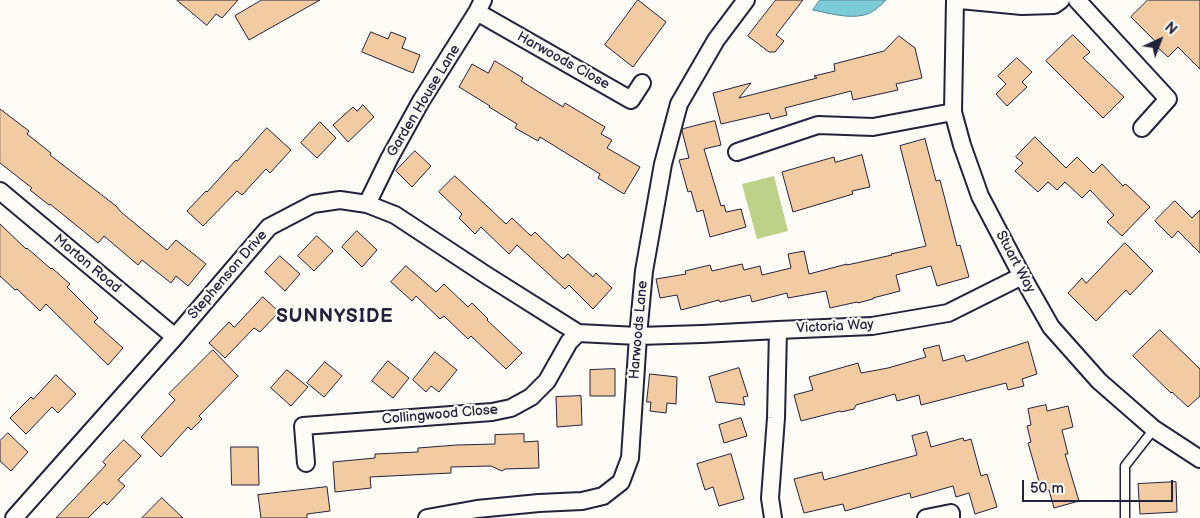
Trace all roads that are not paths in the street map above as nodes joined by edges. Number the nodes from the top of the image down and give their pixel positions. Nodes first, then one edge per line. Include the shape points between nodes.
1 (746, 0) edge
2 (956, 0) edge
3 (960, 0) edge
4 (1061, 0) edge
5 (1078, 0) edge
6 (480, 6) edge
7 (642, 83) dead end
8 (953, 112) junction
9 (1142, 128) dead end
10 (737, 152) dead end
11 (0, 191) edge
12 (367, 204) junction
13 (1022, 276) junction
14 (778, 330) junction
15 (578, 333) junction
16 (638, 336) junction
17 (175, 337) junction
18 (1154, 429) junction
19 (1200, 459) edge
20 (306, 463) dead end
21 (14, 518) edge
22 (427, 518) edge
23 (773, 518) edge
24 (926, 518) edge
25 (951, 518) edge
26 (1125, 518) edge

1 - 16 street, Harwoods Lane via 716,40 679,104 653,217
2 - 8 street, Stuart Way
3 - 4 street via 1022,6 1054,5
5 - 9 street via 1168,99
6 - 7 street, Harwoods Close via 631,100
6 - 12 street, Garden House Lane via 421,101
8 - 10 street via 873,127 818,125
8 - 13 street, Stuart Way via 980,196
11 - 17 street, Morton Road
12 - 15 street, Stephenson Drive via 395,215
12 - 17 street, Stephenson Drive via 340,200 312,204 269,227
13 - 14 street, Victoria Way via 948,313 872,326
13 - 18 street, Stuart Way via 1051,327 1099,381
14 - 16 street, Victoria Way
14 - 23 street via 770,498
15 - 16 street, Stephenson Drive
15 - 20 street, Collingwood Close via 569,342 548,381 512,408 303,426
16 - 22 street, Harwoods Lane via 630,458 621,482 603,496 582,501 477,509
17 - 21 street, Stephenson Drive
18 - 19 street, Stuart Way
18 - 26 lane via 1125,466
24 - 25 street via 951,513

